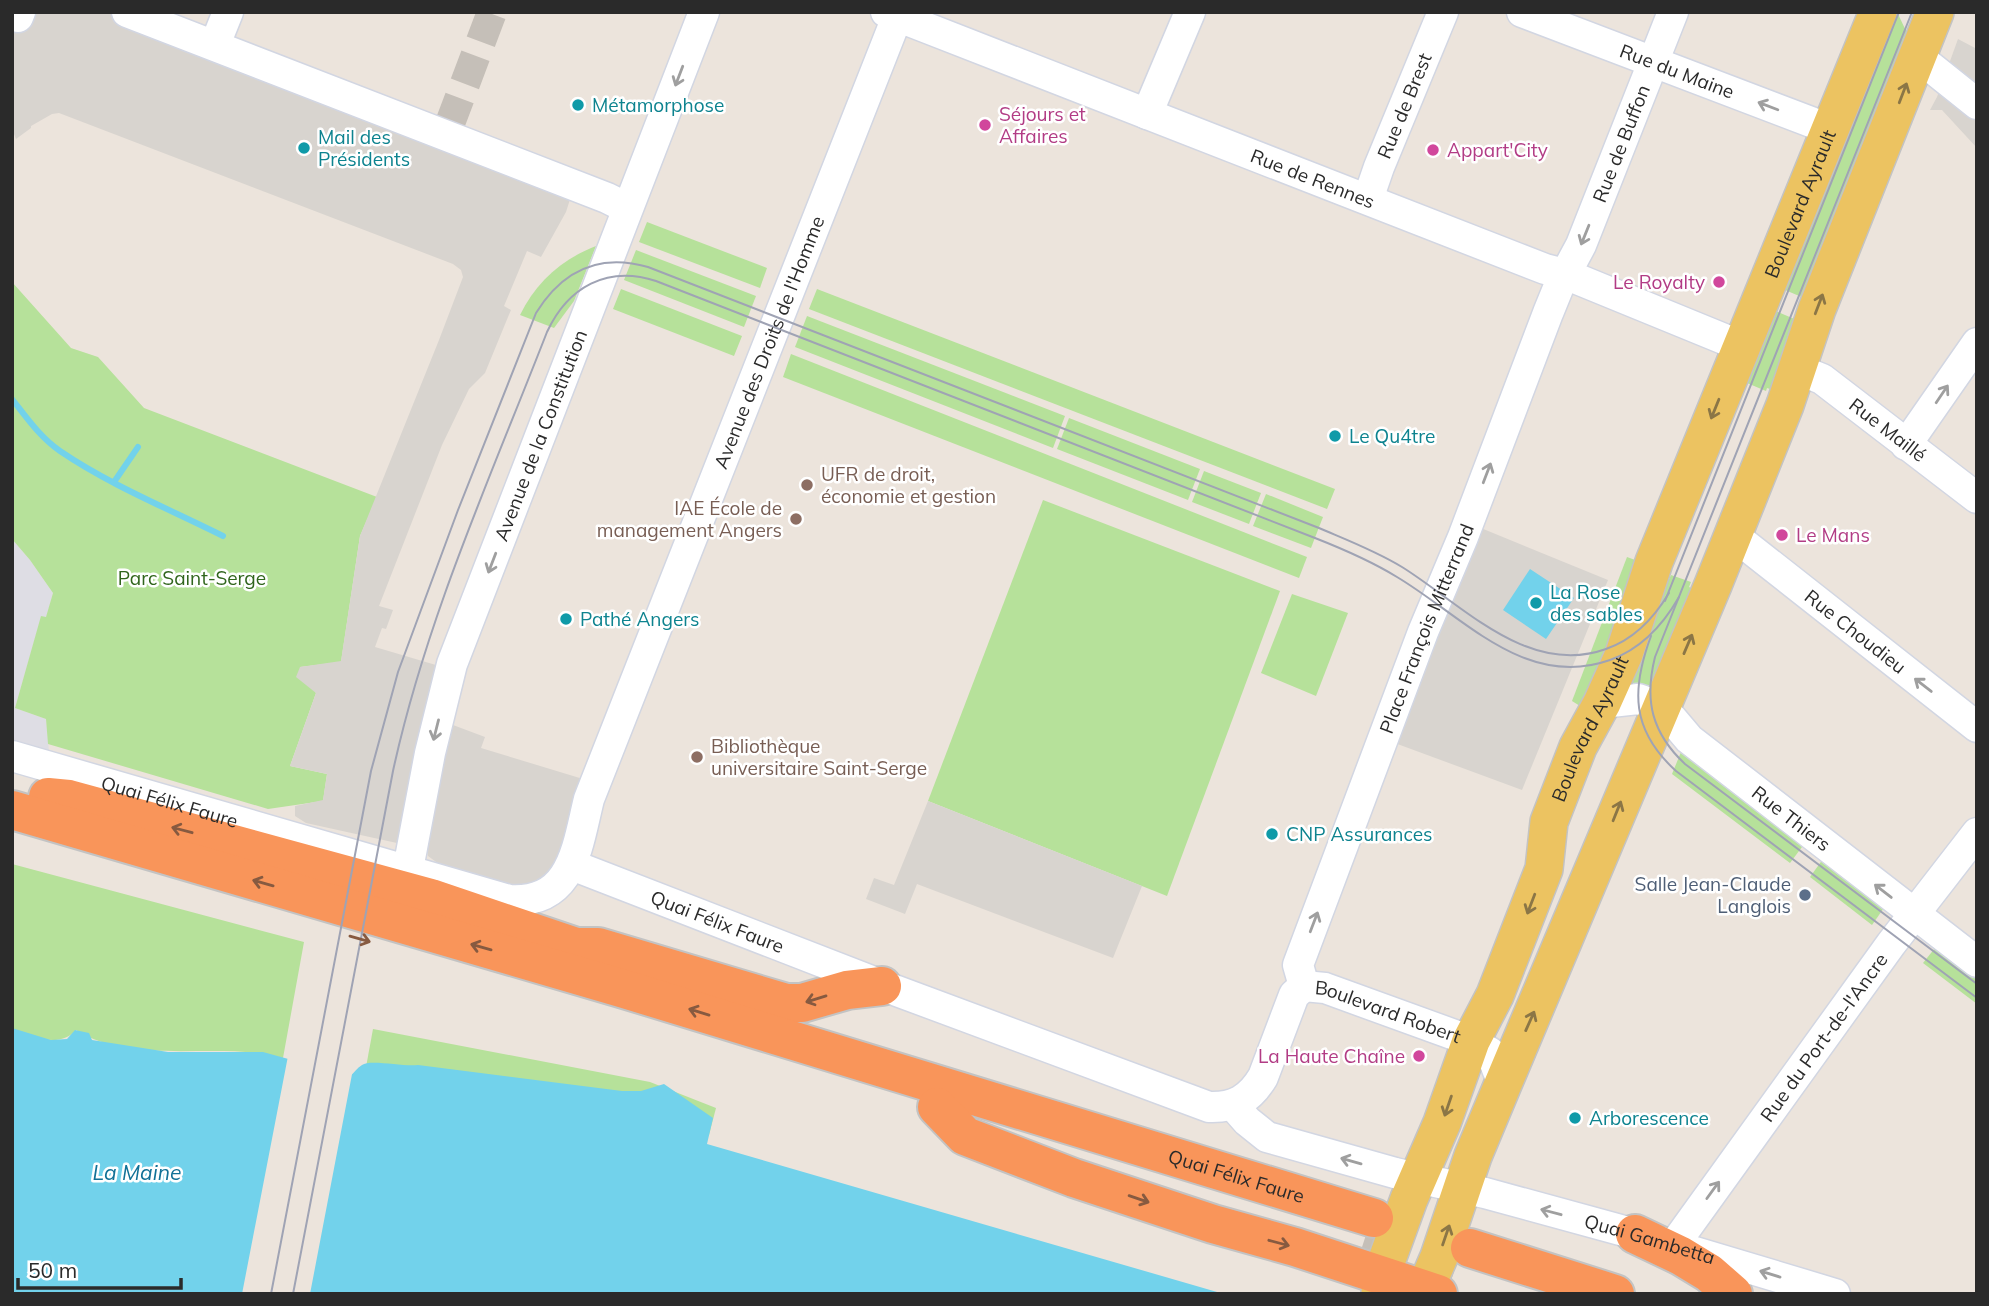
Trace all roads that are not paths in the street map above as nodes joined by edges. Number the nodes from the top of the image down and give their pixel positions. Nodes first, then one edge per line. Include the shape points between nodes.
1 (127, 12) edge
2 (704, 12) edge
3 (1190, 12) edge
4 (1443, 12) edge
5 (1522, 12) edge
6 (1673, 12) edge
7 (1878, 12) edge
8 (1913, 12) edge
9 (1935, 12) edge
10 (894, 14) edge
11 (1917, 56) junction
12 (1652, 62) junction
13 (1977, 104) edge
14 (1147, 114) junction
15 (1832, 130) junction
16 (1368, 199) junction
17 (627, 208) junction
18 (1565, 274) junction
19 (1977, 342) edge
20 (1741, 346) junction
21 (1797, 369) junction
22 (1906, 445) junction
23 (1977, 498) edge
24 (1733, 535) junction
25 (1602, 703) junction
26 (1662, 706) junction
27 (1977, 727) edge
28 (23, 758) edge
29 (12, 793) edge
30 (69, 799) junction
31 (12, 810) edge
32 (1977, 833) edge
33 (12, 838) edge
34 (572, 865) junction
35 (408, 869) junction
36 (1915, 915) junction
37 (576, 947) junction
38 (1977, 962) edge
39 (882, 985) junction
40 (1304, 986) junction
41 (621, 988) junction
42 (1471, 1041) junction
43 (1503, 1084) junction
44 (1233, 1105) junction
45 (937, 1107) junction
46 (1417, 1178) junction
47 (1463, 1189) junction
48 (1635, 1234) junction
49 (1674, 1245) junction
50 (1443, 1279) edge
51 (1381, 1285) edge
52 (1530, 1294) edge
53 (1615, 1294) edge
54 (1733, 1294) edge
55 (1835, 1294) edge

1 - 17 street via 447,130
2 -> 17 street, Avenue de la Constitution
3 - 14 street
4 - 16 street, Rue de Brest
5 - 12 street, Rue du Maine
6 - 12 street, Rue de Buffon
7 - 15 main road, Boulevard Ayrault
8 - 11 main road
9 - 11 main road
10 - 14 street, Rue de Rennes
10 - 34 street, Avenue des Droits de l'Homme via 589,799
11 - 13 street
21 -> 11 main road
15 -> 12 street, Rue du Maine
12 -> 18 street, Rue de Buffon via 1581,245
14 - 16 street, Rue de Rennes
15 - 20 main road, Boulevard Ayrault
16 - 18 street, Rue de Rennes
17 -> 35 street, Avenue de la Constitution via 452,664
18 - 20 street, Rue de Rennes
40 -> 18 street, Place François Mitterrand via 1298,965
22 -> 19 street
20 -> 25 main road, Boulevard Ayrault
21 - 22 street, Rue Maillé via 1822,379
21 - 24 main road
22 - 23 street, Rue Maillé
26 -> 24 main road
27 -> 24 street, Rue Choudieu
25 - 26 street via 1638,699
25 -> 42 main road, Boulevard Ayrault via 1578,747 1549,822 1544,869 1495,995
36 -> 26 street, Rue Thiers via 1689,739
43 -> 26 main road
28 - 30 street
28 - 35 street, Quai Félix Faure
29 - 30 highway
37 -> 30 highway via 418,894
41 -> 31 highway, Quai Félix Faure
32 - 36 street, Rue du Port-de-l'Ancre
33 -> 45 highway, Quai Félix Faure
34 - 35 street, Quai Félix Faure via 557,886 527,901 509,900
34 - 39 street, Quai Félix Faure
36 - 38 street, Rue Thiers
49 -> 36 street, Rue du Port-de-l'Ancre
39 -> 37 highway via 786,1003 598,947
37 - 41 highway
39 - 44 street, Quai Félix Faure via 1197,1105
40 - 42 street, Boulevard Robert via 1325,988
40 - 44 street via 1294,995 1263,1077
45 -> 41 highway, Quai Félix Faure via 1369,1230
42 - 43 street via 1491,1053
42 -> 46 main road, Boulevard Ayrault
43 - 47 main road
46 -> 44 street via 1267,1137
45 -> 51 highway via 965,1136 1074,1178 1294,1247
46 - 47 street, Quai Gambetta
46 - 51 main road, Boulevard Ayrault
48 -> 47 street, Quai Gambetta
50 -> 47 main road
48 - 49 street, Quai Gambetta
48 - 54 highway via 1709,1273
55 -> 49 street, Quai Gambetta
50 - 51 highway
50 - 52 highway
50 - 53 highway

